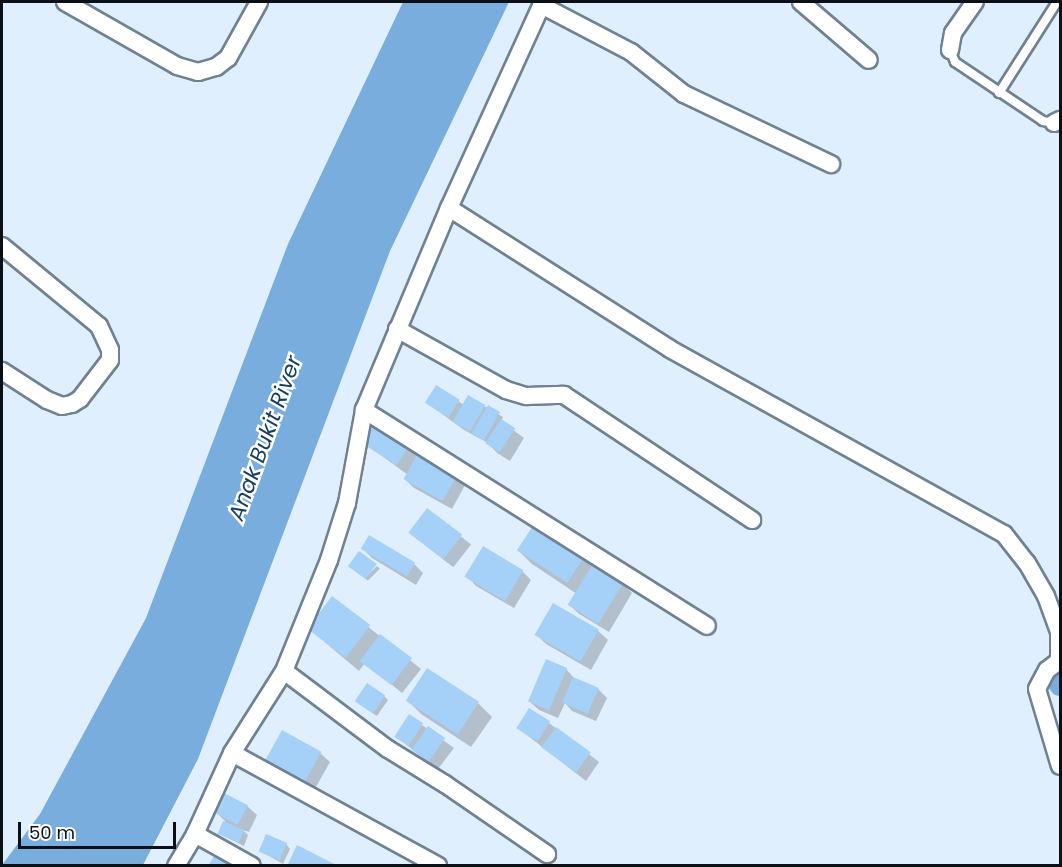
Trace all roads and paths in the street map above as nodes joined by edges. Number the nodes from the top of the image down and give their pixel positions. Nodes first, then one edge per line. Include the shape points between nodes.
1 (65, 2) edge
2 (259, 2) edge
3 (801, 2) edge
4 (975, 2) edge
5 (1057, 2) edge
6 (542, 3) edge
7 (950, 50) joint
8 (869, 60) dead end
9 (999, 93) junction
10 (1057, 122) edge
11 (831, 164) dead end
12 (449, 208) junction
13 (2, 246) edge
14 (397, 329) junction
15 (2, 371) edge
16 (364, 410) junction
17 (752, 520) dead end
18 (707, 626) dead end
19 (284, 671) junction
20 (232, 753) junction
21 (1060, 766) edge
22 (195, 834) junction
23 (546, 854) dead end
24 (176, 866) edge
25 (252, 866) edge
26 (438, 866) edge

1 - 2 street via 177,66 198,72 216,67 228,58
3 - 8 street
4 - 7 street via 953,33
5 - 9 lane
6 - 11 street via 631,52 684,94
6 - 12 street
7 - 9 lane via 955,62
9 - 10 lane via 1043,121
12 - 14 street
12 - 21 street via 670,349 1004,534 1046,596 1059,631 1059,661 1047,670 1036,689
13 - 15 street via 99,326 110,350 110,360 80,399 62,406
14 - 16 street
14 - 17 street via 506,390 526,396 564,395
16 - 18 street
16 - 19 street via 347,503 329,560
19 - 20 street
19 - 23 street via 388,750
20 - 22 street
20 - 26 street
22 - 24 street
22 - 25 street

